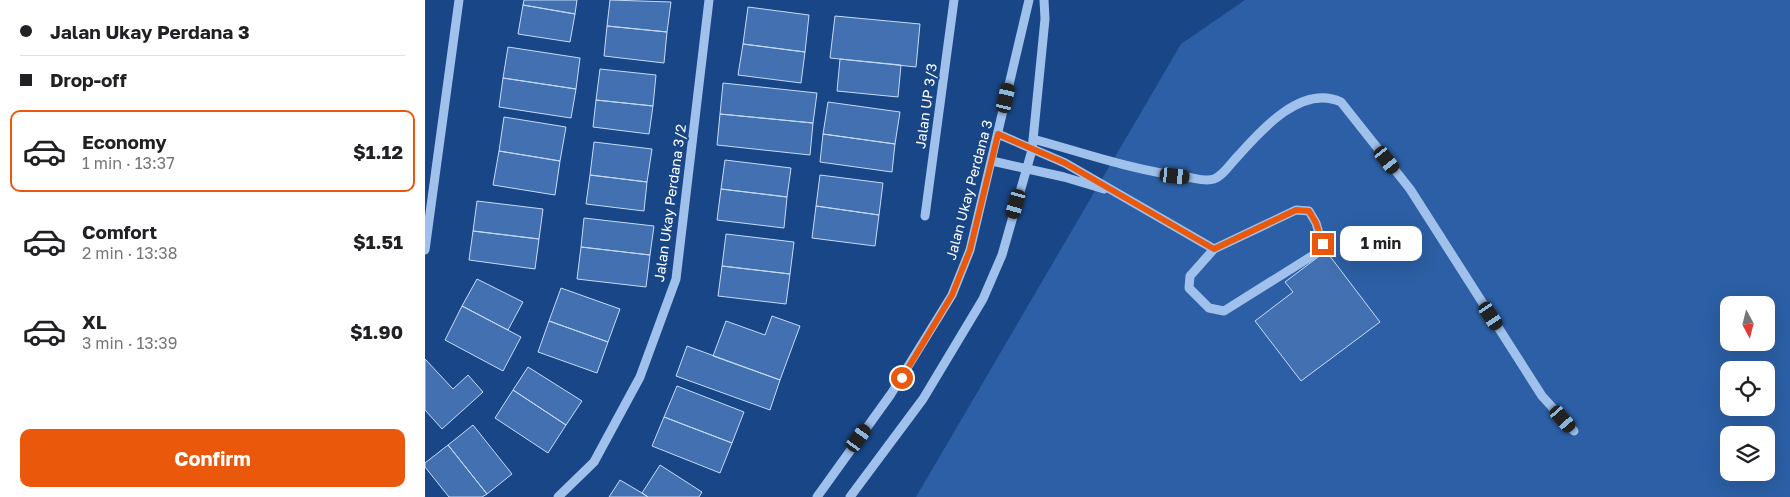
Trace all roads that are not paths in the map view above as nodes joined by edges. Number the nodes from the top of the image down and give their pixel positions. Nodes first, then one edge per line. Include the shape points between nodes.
1 (459, 0) edge
2 (709, 0) edge
3 (955, 0) edge
4 (1029, 0) edge
5 (1043, 0) edge
6 (998, 134) junction
7 (1033, 139) junction
8 (1032, 150) junction
9 (992, 161) junction
10 (1026, 169) junction
11 (1119, 193) junction
12 (925, 216) dead end
13 (1214, 249) junction
14 (425, 250) edge
15 (1573, 431) dead end
16 (558, 497) edge
17 (817, 497) edge
18 (850, 497) edge

1 - 14 street
2 - 16 street, Jalan Ukay Perdana 3/2 via 676,279 640,377 599,454
3 - 12 street, Jalan UP 3/3
4 - 6 street, Jalan Ukay Perdana 3
5 - 7 street via 1045,19
6 - 8 street
6 - 9 street, Jalan Ukay Perdana 3
7 - 8 street
7 - 15 street via 1161,174 1206,180 1220,176 1253,138 1298,102 1321,97 1341,102 1410,189 1542,396
8 - 10 street
8 - 11 street via 1065,163
9 - 10 street
9 - 17 street, Jalan Ukay Perdana 3 via 970,250 952,295 891,394
10 - 11 street
10 - 18 street via 1002,256 983,299 923,399
11 - 13 street
13 - 13 street via 1296,210 1309,211 1323,244 1315,254 1225,311 1209,308 1189,288 1190,276

